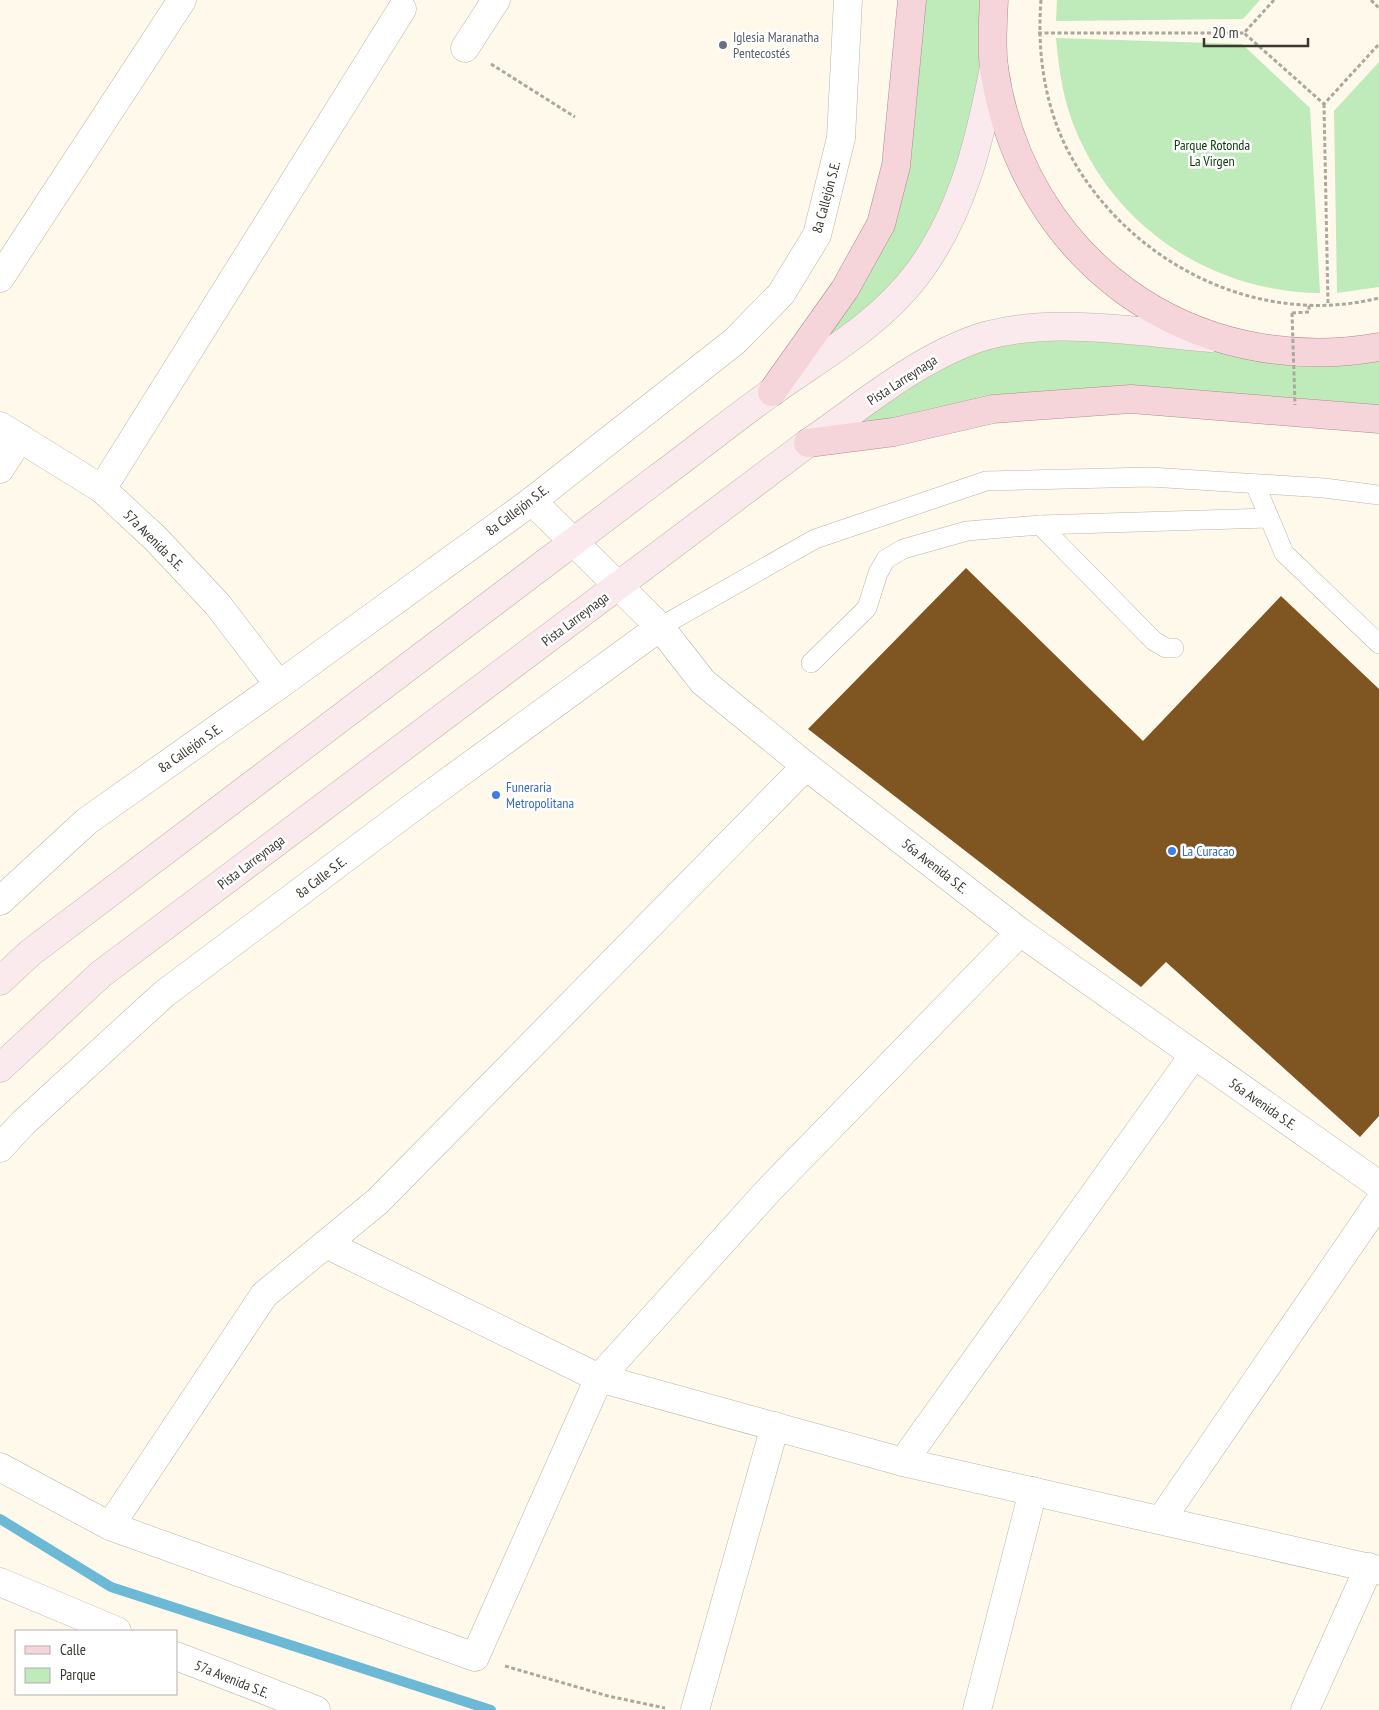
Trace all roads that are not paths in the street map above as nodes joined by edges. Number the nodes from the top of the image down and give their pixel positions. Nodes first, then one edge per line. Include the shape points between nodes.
1 (182, 0) edge
2 (496, 0) edge
3 (848, 0) edge
4 (912, 0) edge
5 (994, 0) edge
6 (402, 9) dead end
7 (465, 48) dead end
8 (994, 67) junction
9 (0, 278) edge
10 (1214, 338) junction
11 (1379, 347) edge
12 (772, 392) junction
13 (1379, 419) edge
14 (10, 432) edge
15 (808, 443) junction
16 (0, 469) edge
17 (1255, 484) junction
18 (102, 489) junction
19 (1379, 495) edge
20 (532, 501) junction
21 (1269, 518) junction
22 (1040, 525) junction
23 (575, 542) junction
24 (620, 585) junction
25 (660, 627) junction
26 (1379, 644) edge
27 (1174, 648) dead end
28 (811, 663) dead end
29 (279, 685) junction
30 (806, 766) junction
31 (0, 901) edge
32 (1020, 932) junction
33 (0, 980) edge
34 (1194, 1056) junction
35 (0, 1068) edge
36 (0, 1148) edge
37 (1379, 1185) edge
38 (1379, 1202) edge
39 (326, 1244) junction
40 (599, 1378) junction
41 (775, 1426) junction
42 (904, 1462) junction
43 (0, 1467) edge
44 (1033, 1491) junction
45 (1161, 1520) junction
46 (110, 1526) junction
47 (1374, 1569) edge
48 (0, 1582) edge
49 (115, 1630) edge
50 (178, 1657) edge
51 (288, 1706) edge
52 (316, 1710) edge
53 (695, 1710) edge
54 (977, 1710) edge
55 (1305, 1710) edge

1 - 9 street
2 - 7 street
3 - 20 street, 8a Callejón S.E. via 841,138 817,235 781,294 735,341
4 - 12 main road via 896,166 882,224 845,289
5 - 8 main road
6 - 18 street
8 - 10 main road via 1013,143 1034,188 1061,229 1094,266 1134,297 1163,316
8 - 12 main road via 966,184 943,233 916,275 851,340
10 - 11 main road via 1280,352 1352,352
10 - 15 main road, Pista Larreynaga via 1083,327 997,334 944,353
12 - 23 main road
13 - 15 main road via 1131,399 993,409 894,432
14 - 16 street
14 - 18 street, 57a Avenida S.E.
15 - 24 main road, Pista Larreynaga
17 - 19 lane
17 - 21 lane
17 - 25 lane via 1150,477 986,480 815,539
18 - 29 street, 57a Avenida S.E. via 155,538 218,605
20 - 23 street, 56a Avenida S.E.
20 - 29 street, 8a Callejón S.E.
21 - 22 lane
21 - 26 lane via 1284,553
22 - 27 lane via 1154,641 1166,648
22 - 28 lane via 966,531 903,549 886,560 867,608
23 - 24 street, 56a Avenida S.E.
23 - 33 main road via 365,696 30,952
24 - 25 street, 56a Avenida S.E.
24 - 35 main road, Pista Larreynaga via 101,974
25 - 30 street, 56a Avenida S.E. via 703,682
25 - 36 street, 8a Calle S.E. via 164,994
29 - 31 street, 8a Callejón S.E. via 87,821
30 - 32 street, 56a Avenida S.E.
30 - 39 street via 378,1201
32 - 34 street, 56a Avenida S.E.
32 - 40 street via 768,1190
34 - 37 street, 56a Avenida S.E.
34 - 42 street
38 - 45 street
39 - 40 street
39 - 46 street via 264,1295
40 - 41 street
40 - 46 street via 475,1657
41 - 42 street
41 - 53 street
42 - 44 street
43 - 46 street
44 - 45 street
44 - 54 street
45 - 47 street
47 - 55 street
48 - 49 street
50 - 51 street, 57a Avenida S.E.
51 - 52 street, 57a Avenida S.E.

